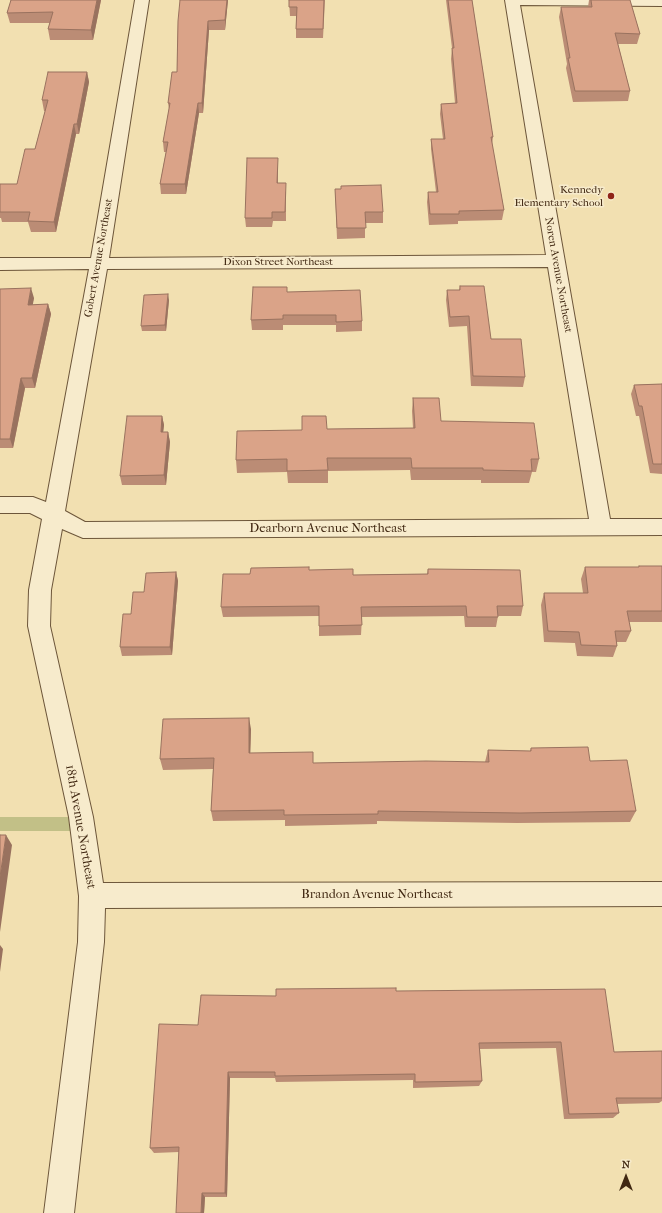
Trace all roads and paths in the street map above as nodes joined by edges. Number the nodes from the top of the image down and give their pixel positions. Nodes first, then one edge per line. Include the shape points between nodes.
1 (142, 0) edge
2 (512, 0) edge
3 (662, 2) edge
4 (556, 261) junction
5 (99, 263) junction
6 (0, 264) edge
7 (0, 505) edge
8 (54, 516) junction
9 (601, 527) junction
10 (662, 527) edge
11 (662, 894) edge
12 (92, 896) junction
13 (59, 1213) edge

1 - 5 street, Gobert Avenue Northeast
2 - 3 street
2 - 4 street, Noren Avenue Northeast
4 - 5 street, Dixon Street Northeast
4 - 9 street, Noren Avenue Northeast
5 - 6 street, Dixon Street Northeast
5 - 8 street, Gobert Avenue Northeast
7 - 8 street, Dearborn Avenue Northeast via 33,505
8 - 9 street, Dearborn Avenue Northeast via 82,530
8 - 12 street, 18th Avenue Northeast via 40,590 39,626 84,831
9 - 10 street, Dearborn Avenue Northeast
11 - 12 street, Brandon Avenue Northeast
12 - 13 street, 18th Avenue Northeast via 91,942

